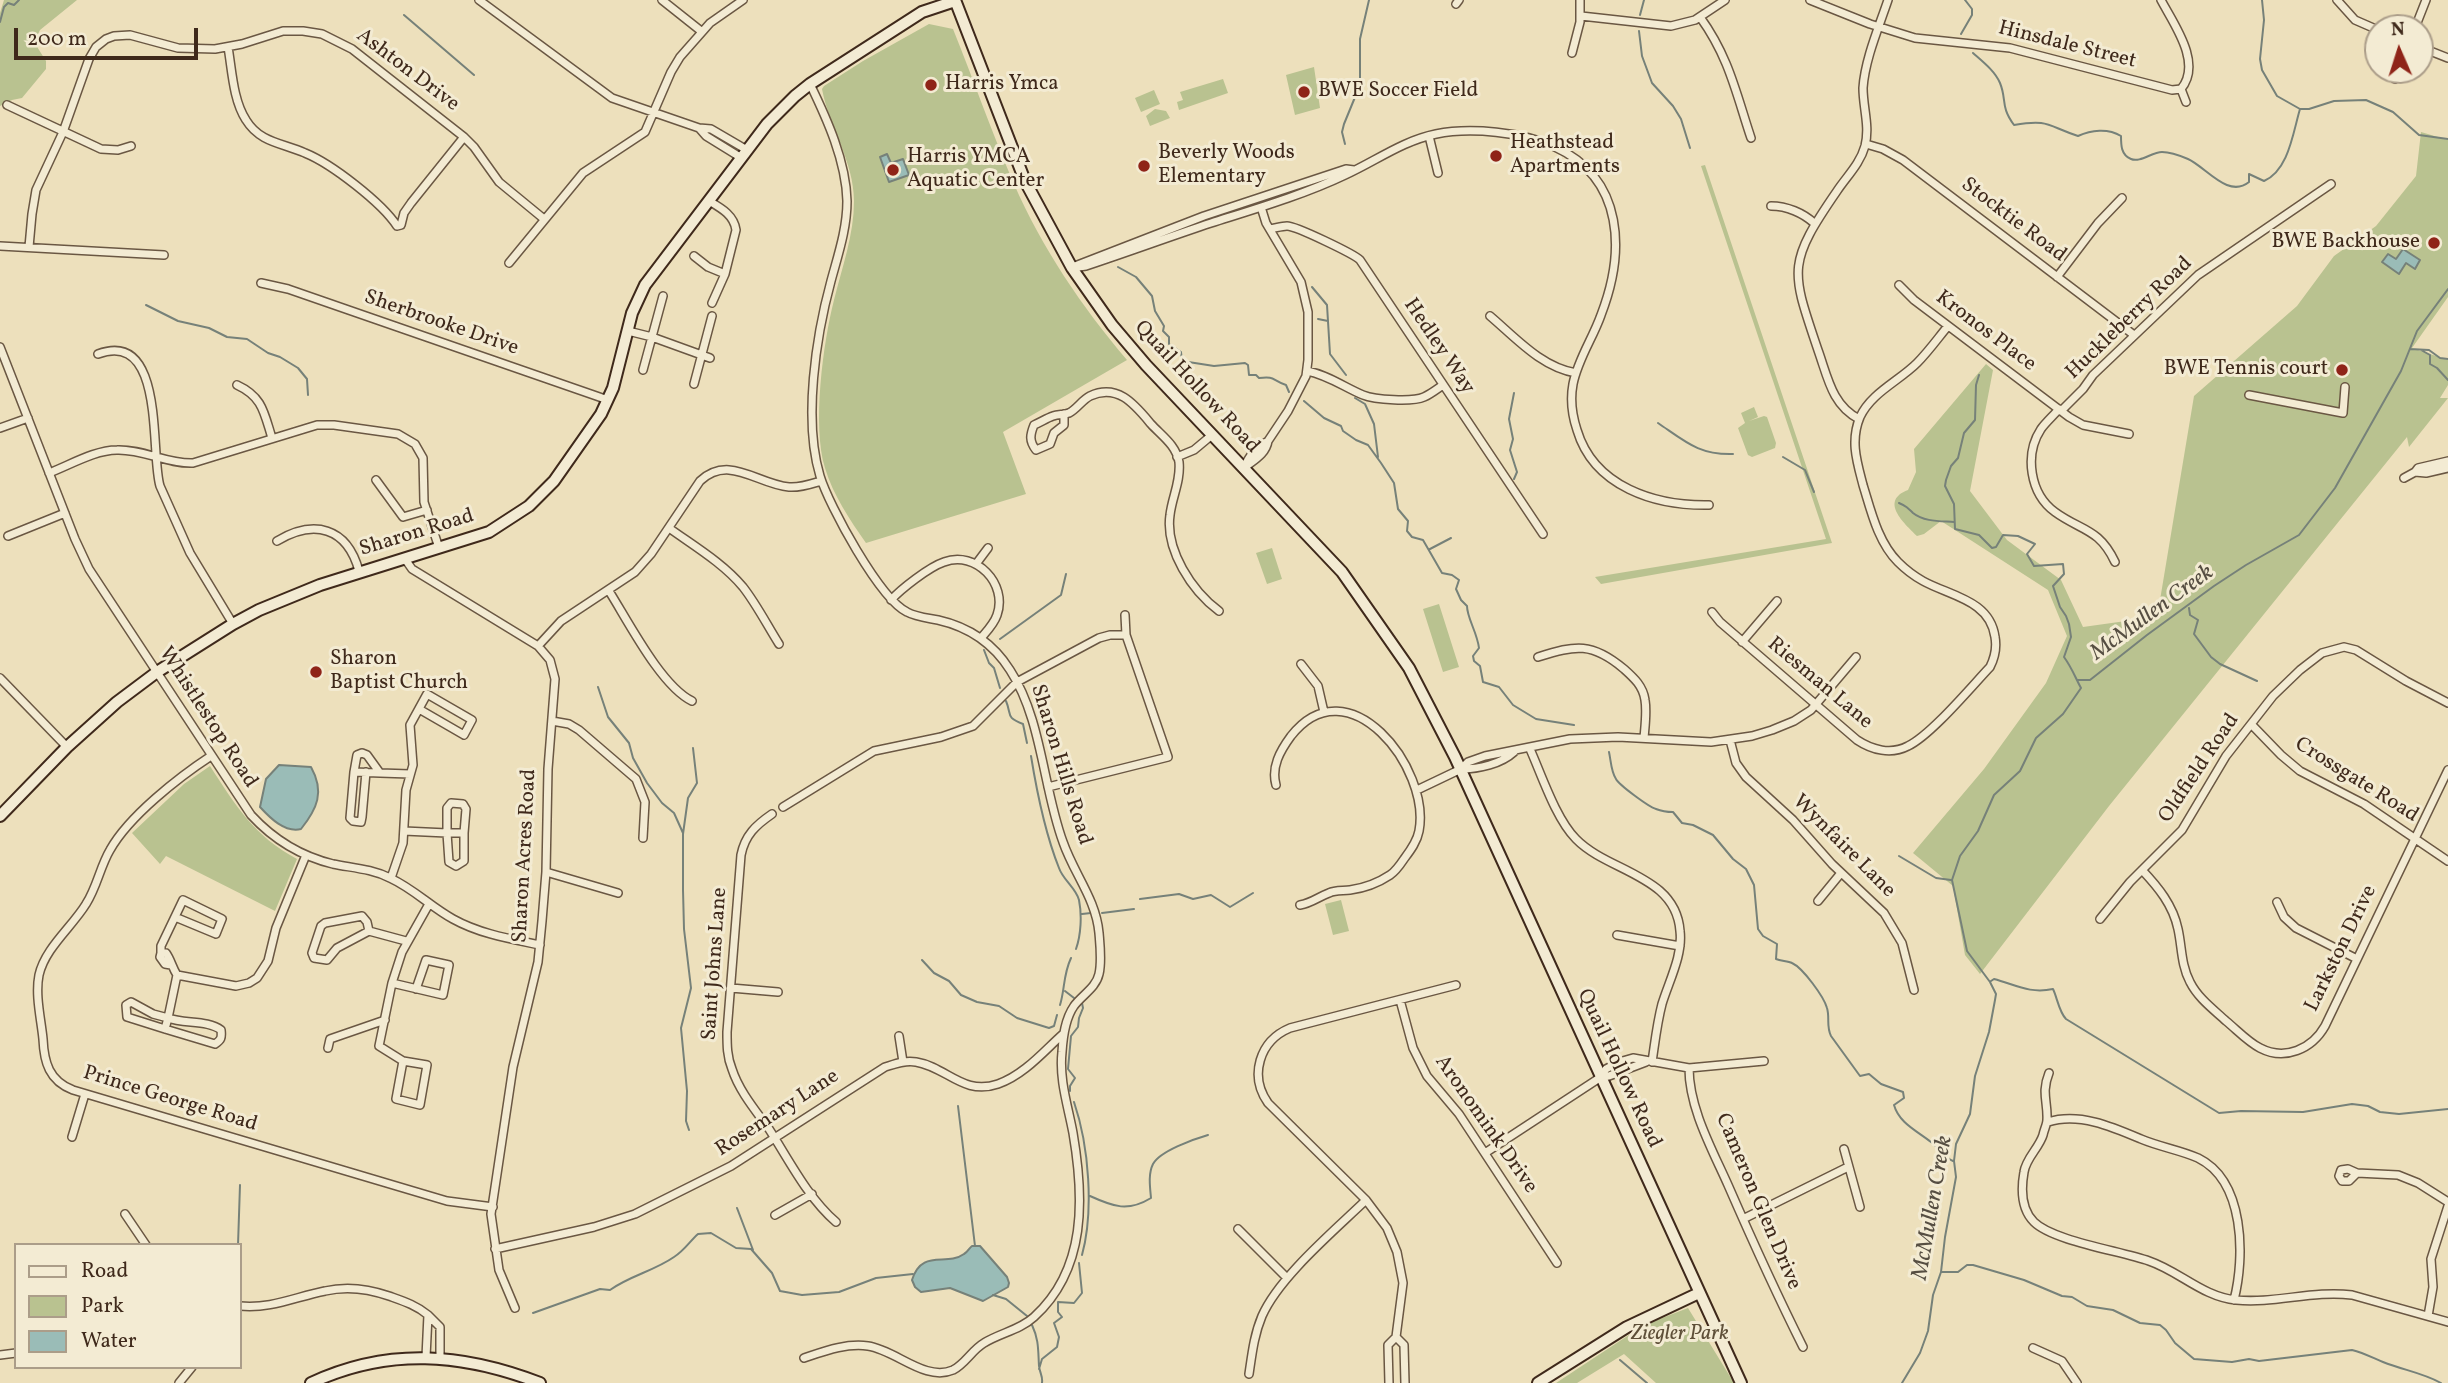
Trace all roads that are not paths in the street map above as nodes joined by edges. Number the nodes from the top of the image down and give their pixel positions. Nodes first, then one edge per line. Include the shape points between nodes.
1 (480, 0) edge
2 (663, 0) edge
3 (743, 0) edge
4 (955, 0) edge
5 (1580, 0) edge
6 (1725, 0) edge
7 (1811, 0) edge
8 (1888, 0) edge
9 (2161, 0) edge
10 (2337, 0) edge
11 (1581, 16) junction
12 (1700, 18) junction
13 (2364, 24) edge
14 (1880, 27) junction
15 (701, 31) junction
16 (228, 47) junction
17 (1572, 53) dead end
18 (810, 84) junction
19 (2180, 89) junction
20 (2186, 102) dead end
21 (7, 105) dead end
22 (655, 114) junction
23 (63, 132) junction
24 (1429, 136) junction
25 (464, 137) junction
26 (1751, 138) dead end
27 (1866, 144) junction
28 (131, 146) dead end
29 (743, 153) junction
30 (1355, 170) junction
31 (1438, 173) dead end
32 (2331, 184) dead end
33 (2122, 198) dead end
34 (709, 201) junction
35 (1771, 206) dead end
36 (1261, 207) junction
37 (544, 219) junction
38 (1814, 223) junction
39 (1270, 229) junction
40 (0, 246) edge
41 (29, 247) junction
42 (163, 255) dead end
43 (694, 256) dead end
44 (509, 263) dead end
45 (1072, 268) junction
46 (725, 274) junction
47 (2057, 276) junction
48 (261, 283) dead end
49 (1899, 285) dead end
50 (663, 296) dead end
51 (712, 303) dead end
52 (712, 316) dead end
53 (1490, 316) dead end
54 (1948, 326) junction
55 (628, 331) junction
56 (2134, 335) junction
57 (652, 337) junction
58 (0, 347) edge
59 (98, 354) dead end
60 (706, 357) junction
61 (643, 370) dead end
62 (1307, 371) junction
63 (1576, 373) junction
64 (694, 384) dead end
65 (237, 385) dead end
66 (1443, 385) junction
67 (2345, 387) dead end
68 (2249, 395) dead end
69 (608, 400) junction
70 (2060, 410) junction
71 (1065, 414) junction
72 (28, 418) junction
73 (1859, 419) junction
74 (0, 429) edge
75 (2129, 434) dead end
76 (1212, 435) junction
77 (272, 438) junction
78 (157, 457) junction
79 (1177, 457) junction
80 (2448, 461) edge
81 (1244, 468) junction
82 (2448, 468) edge
83 (2415, 472) junction
84 (49, 473) junction
85 (2404, 478) dead end
86 (376, 480) dead end
87 (821, 481) junction
88 (1709, 505) dead end
89 (427, 510) junction
90 (65, 513) junction
91 (669, 528) junction
92 (1543, 534) dead end
93 (8, 536) dead end
94 (277, 541) dead end
95 (439, 548) junction
96 (988, 548) dead end
97 (405, 559) junction
98 (2115, 562) dead end
99 (976, 564) junction
100 (359, 571) junction
101 (609, 591) junction
102 (891, 600) junction
103 (1777, 601) dead end
104 (1219, 611) dead end
105 (1712, 612) dead end
106 (1125, 615) dead end
107 (233, 624) junction
108 (1126, 635) junction
109 (981, 638) junction
110 (1742, 642) junction
111 (779, 644) dead end
112 (538, 646) junction
113 (1538, 657) dead end
114 (1856, 657) dead end
115 (1300, 664) dead end
116 (157, 672) junction
117 (0, 678) edge
118 (1017, 682) junction
119 (692, 701) dead end
120 (2448, 702) edge
121 (1815, 704) junction
122 (419, 709) junction
123 (1324, 712) junction
124 (552, 721) junction
125 (2251, 724) junction
126 (1644, 738) junction
127 (1730, 740) junction
128 (67, 747) junction
129 (1530, 749) junction
130 (211, 756) junction
131 (1461, 769) junction
132 (2448, 770) edge
133 (354, 772) junction
134 (366, 772) junction
135 (380, 773) junction
136 (410, 774) junction
137 (1276, 785) dead end
138 (1048, 787) junction
139 (1417, 790) junction
140 (783, 807) dead end
141 (772, 814) dead end
142 (0, 816) edge
143 (404, 831) junction
144 (447, 833) junction
145 (464, 833) junction
146 (643, 838) dead end
147 (2415, 839) junction
148 (306, 855) junction
149 (2448, 861) edge
150 (2142, 870) junction
151 (546, 872) junction
152 (1841, 873) junction
153 (391, 878) junction
154 (618, 893) dead end
155 (1818, 901) dead end
156 (2277, 902) dead end
157 (429, 904) junction
158 (1300, 905) dead end
159 (175, 917) junction
160 (2100, 919) dead end
161 (369, 931) junction
162 (1617, 935) dead end
163 (406, 941) junction
164 (540, 945) junction
165 (1680, 946) junction
166 (2357, 959) junction
167 (177, 975) junction
168 (393, 983) junction
169 (1456, 985) dead end
170 (731, 988) junction
171 (416, 989) junction
172 (1914, 990) dead end
173 (778, 992) dead end
174 (1401, 1000) junction
175 (168, 1018) junction
176 (385, 1020) junction
177 (165, 1029) junction
178 (1064, 1033) junction
179 (900, 1036) dead end
180 (328, 1048) dead end
181 (403, 1061) junction
182 (1650, 1061) junction
183 (1764, 1061) dead end
184 (903, 1062) junction
185 (1689, 1068) junction
186 (2049, 1073) dead end
187 (1601, 1077) junction
188 (85, 1094) junction
189 (2048, 1122) junction
190 (72, 1138) dead end
191 (774, 1138) junction
192 (1844, 1149) dead end
193 (1485, 1153) junction
194 (1849, 1167) junction
195 (2357, 1173) dead end
196 (812, 1194) junction
197 (1366, 1200) junction
198 (2448, 1204) edge
199 (492, 1207) junction
200 (1860, 1208) dead end
201 (125, 1214) dead end
202 (775, 1215) dead end
203 (1743, 1219) junction
204 (836, 1222) dead end
205 (1238, 1229) dead end
206 (144, 1243) edge
207 (495, 1249) junction
208 (1557, 1263) dead end
209 (1287, 1278) junction
210 (1699, 1293) junction
211 (2234, 1300) junction
212 (242, 1306) edge
213 (515, 1308) dead end
214 (428, 1315) junction
215 (2428, 1316) junction
216 (2448, 1322) edge
217 (1396, 1337) junction
218 (1803, 1347) dead end
219 (2033, 1348) dead end
220 (426, 1357) junction
221 (440, 1358) junction
222 (804, 1358) dead end
223 (1249, 1374) dead end
224 (311, 1383) edge
225 (540, 1383) edge
226 (1389, 1383) edge
227 (1405, 1383) edge
228 (1538, 1383) edge
229 (1741, 1383) edge
230 (2077, 1383) edge

1 - 22 street via 600,90
2 - 15 street
3 - 15 street
4 - 18 main road, Sharon Road via 922,12
4 - 45 main road, Quail Hollow Road via 1025,181
5 - 11 street
6 - 12 street
7 - 14 street, Hinsdale Street
8 - 14 street
9 - 19 street via 2187,54 2185,84
10 - 13 street
11 - 12 street via 1671,26
11 - 17 street
12 - 26 street via 1725,57
14 - 19 street, Hinsdale Street via 1932,42 2010,48
14 - 27 street via 1864,83
15 - 22 street via 675,64
16 - 23 street, Ashton Drive via 178,48 122,34 106,39 89,59
16 - 25 street, Ashton Drive via 283,31 313,32 335,39
16 - 25 street via 239,107 255,131 326,164 384,210 397,226
18 - 29 main road, Sharon Road via 778,111
18 - 87 street, Sharon Hills Road via 836,148 847,198 814,374 814,453
19 - 20 street
21 - 23 street
22 - 29 street via 710,129
22 - 37 street via 640,138 583,173
23 - 28 street via 101,149
23 - 41 street, Ashton Drive via 36,190
24 - 30 street via 1398,146
24 - 31 street
24 - 63 street via 1467,131 1547,143 1578,161 1603,190 1615,224 1616,256 1602,314
25 - 37 street, Ashton Drive via 499,182
27 - 38 street via 1853,171
27 - 47 street, Stocktie Road via 1903,160
29 - 34 main road, Sharon Road
30 - 36 street
30 - 45 street via 1346,169 1204,216
32 - 56 street, Huckleberry Road via 2205,269
33 - 47 street
34 - 46 street via 735,223
34 - 55 main road, Sharon Road via 645,285
35 - 38 street via 1796,211
36 - 39 street
36 - 45 street
37 - 44 street
38 - 73 street via 1800,252 1800,294 1833,393 1842,408
39 - 62 street via 1305,292
39 - 66 street, Hedley Way via 1292,227 1355,256
40 - 41 street
41 - 42 street
43 - 46 street
45 - 76 main road, Quail Hollow Road via 1120,335
46 - 51 street
47 - 56 street, Stocktie Road
48 - 69 street, Sherbrooke Drive
49 - 54 street, Kronos Place
50 - 57 street
52 - 60 street
53 - 63 street via 1546,362
54 - 70 street, Kronos Place
54 - 73 street via 1916,364 1875,397
55 - 57 street
55 - 69 main road, Sharon Road
56 - 70 street, Huckleberry Road
57 - 60 street
57 - 61 street
58 - 72 street, Whistlestop Road
59 - 78 street via 122,353 141,366
60 - 64 street
62 - 66 street via 1374,398 1416,399
62 - 81 street via 1267,447
63 - 88 street via 1573,417 1583,449 1594,463 1630,491 1680,504
65 - 77 street via 260,401
66 - 92 street, Hedley Way
67 - 68 street via 2343,412
69 - 95 main road, Sharon Road via 574,455 529,506 489,532
70 - 75 street, Kronos Place via 2082,425
70 - 98 street, Huckleberry Road via 2035,443 2031,462 2036,485 2051,509 2108,546
71 - 71 street via 1034,425 1030,435 1036,450 1050,444 1064,425
71 - 79 street via 1098,393 1126,397 1171,444
72 - 74 street
72 - 84 street, Whistlestop Road
73 - 121 street, Riesman Lane via 1854,453 1883,541 1896,560 1923,581 1984,613 1994,628 1996,646 1990,667 1919,739 1899,750 1868,747
76 - 79 street
76 - 81 main road, Quail Hollow Road
77 - 78 street via 193,463
77 - 89 street via 325,425 404,436 423,458 422,492
78 - 84 street via 106,451
78 - 107 street via 160,486 179,530
79 - 104 street via 1179,477 1169,518 1171,536 1196,590
80 - 83 street
81 - 131 main road, Quail Hollow Road via 1325,552 1368,607 1414,678
82 - 83 street
83 - 85 street
84 - 90 street, Whistlestop Road
86 - 89 street via 403,517
87 - 91 street via 788,487 736,470 715,471 700,481
87 - 102 street, Sharon Hills Road
89 - 95 street
90 - 93 street
90 - 116 street, Whistlestop Road via 89,569
91 - 101 street via 645,562
91 - 111 street via 738,582
94 - 100 street via 311,527 325,531 341,540
95 - 97 main road, Sharon Road
96 - 99 street
97 - 100 main road, Sharon Road
97 - 112 street via 412,569
99 - 102 street via 943,562
99 - 109 street via 993,579 999,603 997,615
100 - 107 main road, Sharon Road via 285,598
101 - 112 street via 561,621
101 - 119 street via 670,683
102 - 109 street, Sharon Hills Road via 914,615 956,625
103 - 110 street
105 - 110 street, Riesman Lane
106 - 108 street
107 - 116 main road, Sharon Road
108 - 118 street via 1099,638
108 - 138 street via 1168,757
109 - 118 street, Sharon Hills Road
110 - 121 street, Riesman Lane
112 - 124 street, Sharon Acres Road via 554,673
113 - 126 street via 1578,647 1598,650 1615,661 1643,691
114 - 121 street
115 - 123 street via 1318,686
116 - 128 main road, Sharon Road
116 - 130 street, Whistlestop Road
117 - 128 street
118 - 138 street, Sharon Hills Road
118 - 140 street via 973,726 874,751
120 - 125 street, Oldfield Road via 2360,651 2335,648 2300,670
121 - 127 street via 1794,721
122 - 122 street via 427,694 472,720 464,735
122 - 136 street via 410,726
123 - 137 street via 1293,733 1282,749 1275,766
123 - 139 street via 1354,714 1371,725 1400,753
124 - 146 street via 579,730 636,779 645,802
124 - 151 street, Sharon Acres Road
125 - 147 street, Crossgate Road via 2300,771 2364,804
125 - 150 street, Oldfield Road via 2182,830
126 - 127 street
126 - 129 street via 1570,739
127 - 152 street, Wynfaire Lane via 1736,763 1746,777
128 - 142 main road, Sharon Road
129 - 131 street via 1514,752 1502,761
129 - 165 street via 1568,830 1586,847 1663,894 1677,916
130 - 148 street, Whistlestop Road via 257,821
130 - 188 street, Prince George Road via 177,780 117,839 86,905 41,967 38,983 46,1065 59,1083
131 - 139 street
131 - 187 main road, Quail Hollow Road
132 - 147 street, Larkston Drive
133 - 134 street
133 - 134 street via 350,818 356,822 362,817
133 - 135 street via 357,755 362,753
134 - 135 street
135 - 136 street
136 - 143 street
138 - 178 street, Sharon Hills Road via 1063,844 1094,905 1099,932 1100,972 1069,1014
139 - 158 street via 1419,834 1393,874 1367,887 1331,892
141 - 170 street, Saint Johns Lane via 753,828 742,848
143 - 144 street
143 - 153 street
144 - 145 street
144 - 145 street via 447,808 457,802 466,809
144 - 145 street via 449,862 456,866 464,861
147 - 149 street, Crossgate Road
147 - 166 street, Larkston Drive
148 - 153 street, Whistlestop Road
148 - 167 street via 275,928 266,967 257,978 236,986
150 - 160 street, Oldfield Road
150 - 166 street, Larkston Drive via 2171,910 2185,971 2197,993 2266,1051 2297,1051 2316,1039
151 - 154 street
151 - 164 street, Sharon Acres Road
152 - 155 street
152 - 172 street, Wynfaire Lane via 1893,925
153 - 157 street, Whistlestop Road
156 - 166 street via 2296,928
157 - 163 street
157 - 164 street, Whistlestop Road via 474,929
159 - 159 street via 183,900 222,919 216,934
159 - 167 street via 161,953 166,953
161 - 161 street via 337,948 327,960 314,958 324,923 362,916
161 - 163 street
162 - 165 street
163 - 168 street
164 - 199 street, Sharon Acres Road via 513,1067
165 - 182 street
167 - 175 street
168 - 171 street
168 - 176 street
169 - 174 street
170 - 173 street
170 - 191 street, Saint Johns Lane via 728,1057
171 - 171 street via 443,995 449,965 426,960
174 - 193 street, Aronomink Drive via 1418,1061
174 - 197 street via 1283,1031 1268,1044 1259,1064 1259,1086 1268,1103
175 - 177 street
175 - 177 street via 131,1002 127,1005 127,1017
175 - 177 street via 216,1026 221,1040 215,1044
176 - 180 street via 330,1039
176 - 181 street via 379,1046
178 - 184 street via 1022,1070 990,1086 960,1083 925,1063
178 - 222 street, Sharon Hills Road via 1061,1079 1077,1160 1080,1218 1069,1270 1041,1309 947,1371 932,1372 867,1346 843,1346
179 - 184 street
181 - 181 street via 427,1065 420,1105 396,1099
182 - 185 street
182 - 187 street
183 - 185 street
184 - 191 street, Rosemary Lane via 880,1070
185 - 203 street, Cameron Glen Drive via 1703,1127
186 - 189 street via 2045,1090
187 - 193 street
187 - 210 main road, Quail Hollow Road
188 - 190 street
188 - 199 street, Prince George Road via 447,1200
189 - 211 street via 2083,1120 2109,1126 2213,1168 2226,1186 2239,1232 2241,1261
189 - 211 street via 2024,1172 2024,1203 2035,1223 2049,1232 2149,1260 2212,1294
191 - 196 street, Saint Johns Lane
191 - 207 street, Rosemary Lane via 716,1174 635,1214
192 - 194 street
193 - 208 street, Aronomink Drive
194 - 200 street
194 - 203 street
195 - 198 street via 2398,1175
196 - 202 street
196 - 204 street, Saint Johns Lane
197 - 209 street
197 - 217 street via 1387,1228 1401,1268 1403,1295
198 - 215 street via 2431,1259 2433,1292
199 - 207 street, Sharon Acres Road
201 - 206 street
203 - 218 street, Cameron Glen Drive
205 - 209 street
207 - 213 street, Sharon Acres Road
209 - 223 street via 1261,1317
210 - 228 main road via 1626,1327
210 - 229 main road, Quail Hollow Road
211 - 215 street via 2337,1293
212 - 214 street via 275,1305 325,1290 354,1289 409,1303
214 - 220 street
214 - 221 street via 440,1327
215 - 216 street
217 - 226 street via 1388,1346
217 - 227 street via 1404,1345
219 - 230 street via 2062,1361
220 - 221 main road
220 - 224 main road via 373,1363
221 - 225 main road via 487,1365

